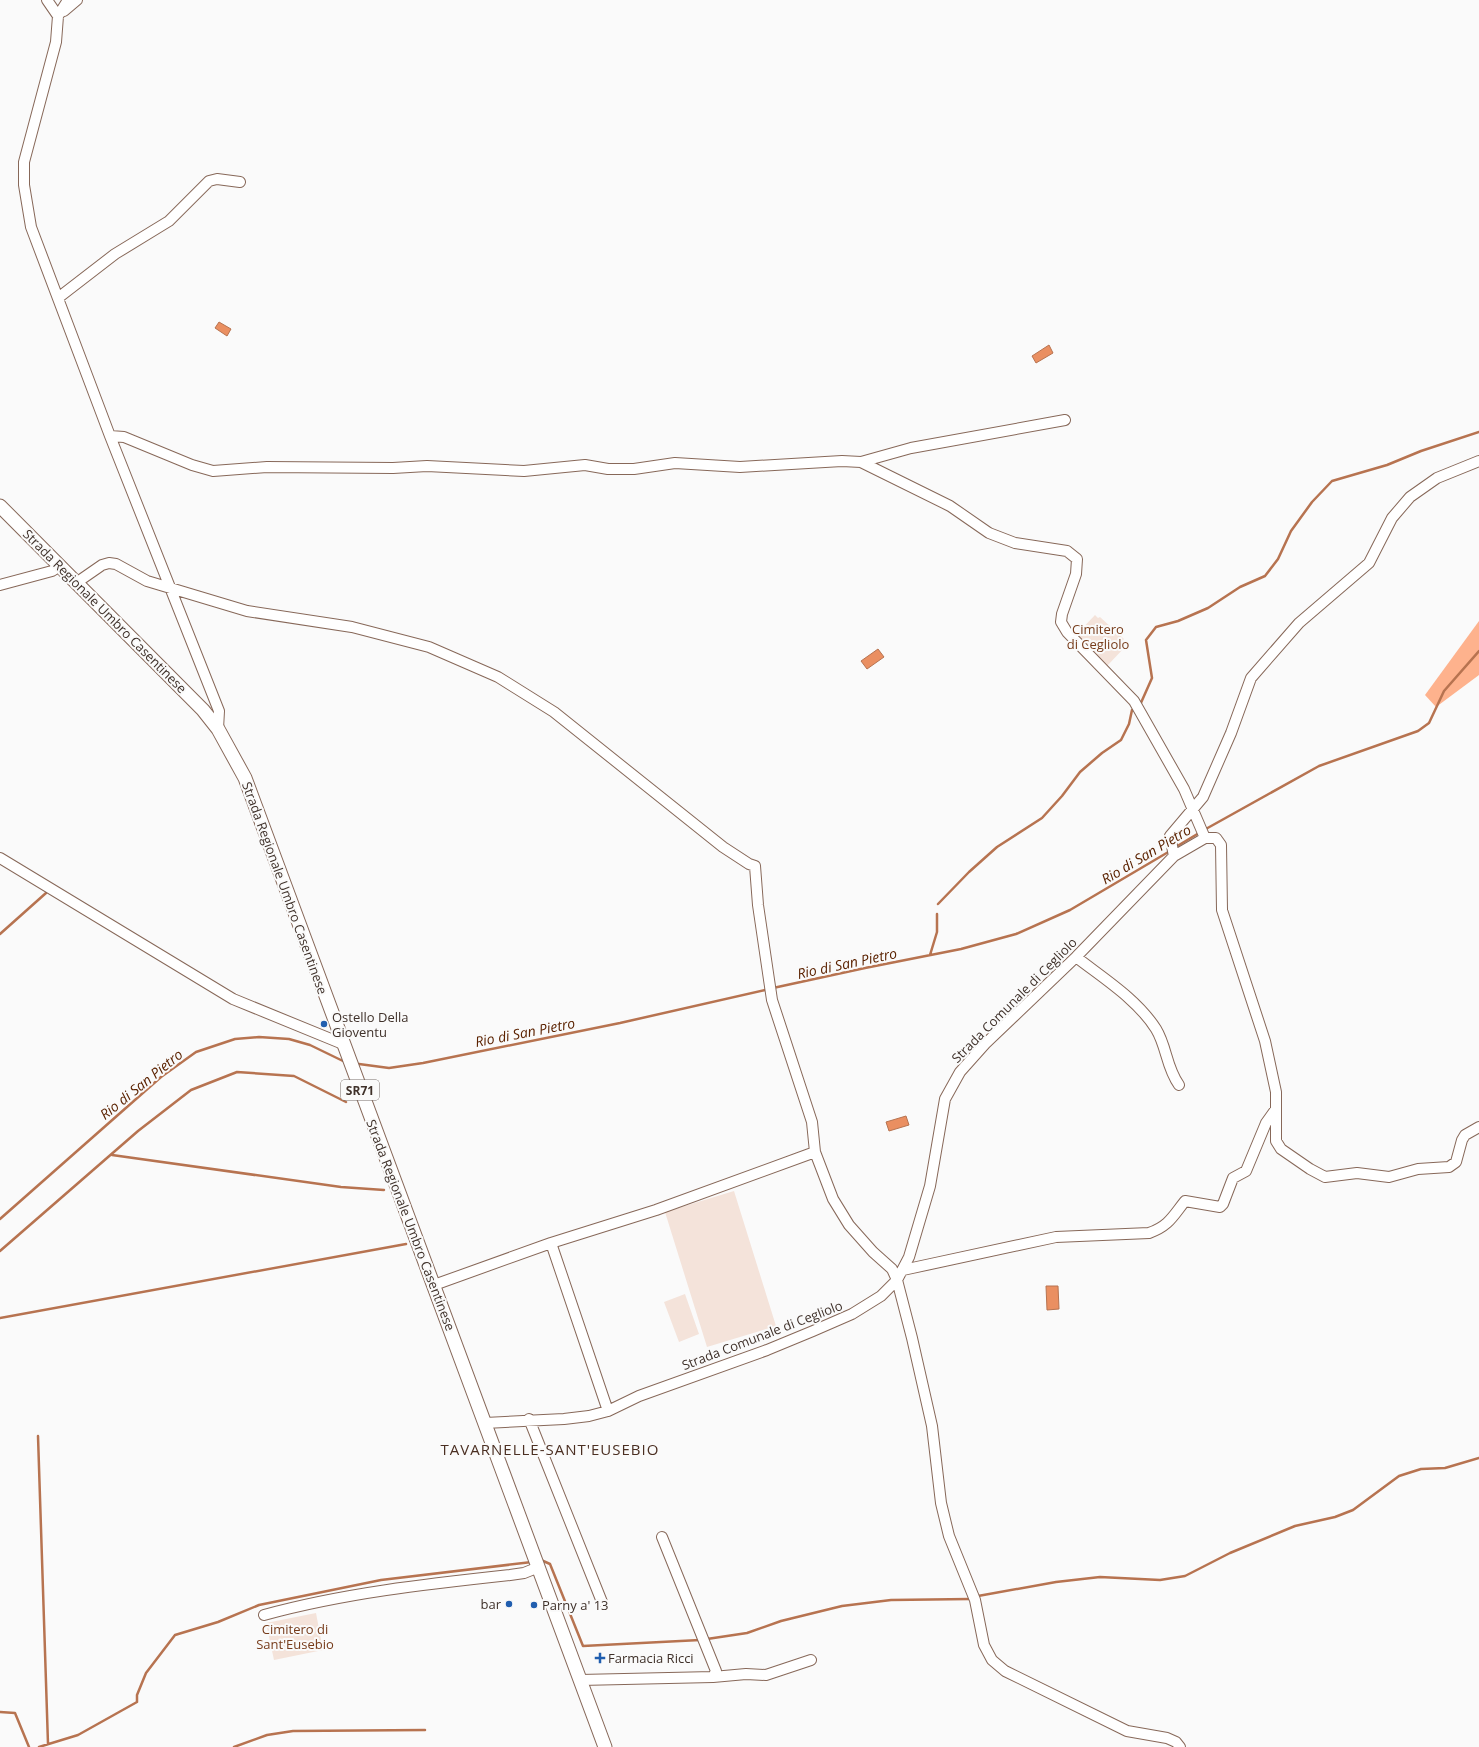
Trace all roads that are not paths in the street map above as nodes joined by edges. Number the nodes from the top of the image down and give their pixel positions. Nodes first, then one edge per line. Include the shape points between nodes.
1 (47, 0) edge
2 (68, 0) edge
3 (77, 0) edge
4 (58, 16) junction
5 (240, 182) dead end
6 (58, 298) junction
7 (1065, 420) dead end
8 (110, 436) junction
9 (1479, 461) edge
10 (861, 462) junction
11 (0, 506) edge
12 (60, 566) junction
13 (76, 583) junction
14 (0, 584) edge
15 (170, 588) junction
16 (218, 729) junction
17 (1194, 809) junction
18 (1205, 838) junction
19 (1174, 856) junction
20 (0, 858) edge
21 (1076, 957) junction
22 (342, 1044) junction
23 (1179, 1085) dead end
24 (1276, 1109) junction
25 (1479, 1127) edge
26 (815, 1152) junction
27 (550, 1243) junction
28 (903, 1270) junction
29 (897, 1280) junction
30 (434, 1285) junction
31 (608, 1411) junction
32 (529, 1420) junction
33 (485, 1423) junction
34 (662, 1537) dead end
35 (538, 1567) junction
36 (602, 1602) dead end
37 (264, 1615) dead end
38 (811, 1660) dead end
39 (713, 1677) junction
40 (580, 1680) junction
41 (605, 1747) edge
42 (1180, 1747) edge

1 - 4 street
2 - 4 street
3 - 4 street
4 - 6 street via 56,42 24,162 24,185 31,227
5 - 6 street via 217,178 209,181 169,221 115,254
6 - 8 street
7 - 10 street via 911,448
8 - 10 street via 124,437 213,471 267,467 428,466 524,471 585,465 608,469 634,469 675,463 740,467
8 - 15 street
9 - 17 street via 1437,478 1410,497 1392,518 1369,563 1299,623 1251,678 1231,733 1203,797
10 - 17 street via 950,506 989,533 1015,543 1067,551 1077,559 1076,574 1061,622 1077,643 1134,701
11 - 12 main road, Strada Regionale Umbro Casentinese / SR71
12 - 13 main road, Strada Regionale Umbro Casentinese / SR71
12 - 14 street via 52,571
13 - 15 street via 109,563 116,564 147,581
13 - 16 main road, Strada Regionale Umbro Casentinese / SR71 via 203,710
15 - 16 street via 219,711
15 - 26 street via 247,611 352,627 429,647 498,677 554,712 723,847 755,866 772,1000 812,1122
16 - 22 main road, Strada Regionale Umbro Casentinese / SR71 via 245,778
17 - 18 street
17 - 19 street via 1170,836
18 - 19 street, Strada Comunale di Cegliolo
18 - 24 street via 1216,838 1222,845 1222,910 1266,1040 1276,1092
19 - 21 street, Strada Comunale di Cegliolo
20 - 22 street via 233,999
21 - 23 street via 1146,1015 1156,1030 1171,1074
21 - 28 street, Strada Comunale di Cegliolo via 985,1044 960,1072 945,1098 930,1186
22 - 30 main road, Strada Regionale Umbro Casentinese / SR71
24 - 25 street via 1276,1141 1281,1149 1324,1177 1357,1173 1389,1177 1418,1169 1449,1167 1456,1162 1465,1134
24 - 28 street via 1266,1124 1246,1171 1233,1178 1220,1207 1186,1201 1173,1219 1160,1229 1149,1233 1056,1237
26 - 27 street via 656,1210
26 - 29 street via 833,1199 848,1225 892,1269
27 - 30 street
27 - 31 street
28 - 29 street, Strada Comunale di Cegliolo
29 - 31 street, Strada Comunale di Cegliolo via 881,1296 852,1314 767,1350 639,1396
29 - 42 street via 932,1426 940,1504 949,1536 975,1600 984,1645 992,1660 1005,1672 1127,1731 1167,1738
30 - 33 main road, Strada Regionale Umbro Casentinese / SR71
31 - 32 street, Strada Comunale di Cegliolo via 564,1419
32 - 33 street, Strada Comunale di Cegliolo
32 - 36 street
33 - 35 main road, Strada Regionale Umbro Casentinese / SR71
34 - 39 street via 716,1671
35 - 37 street via 524,1573 419,1585 310,1602
35 - 40 main road, Strada Regionale Umbro Casentinese / SR71
38 - 39 street via 766,1675
39 - 40 street
40 - 41 main road, Strada Regionale Umbro Casentinese / SR71

